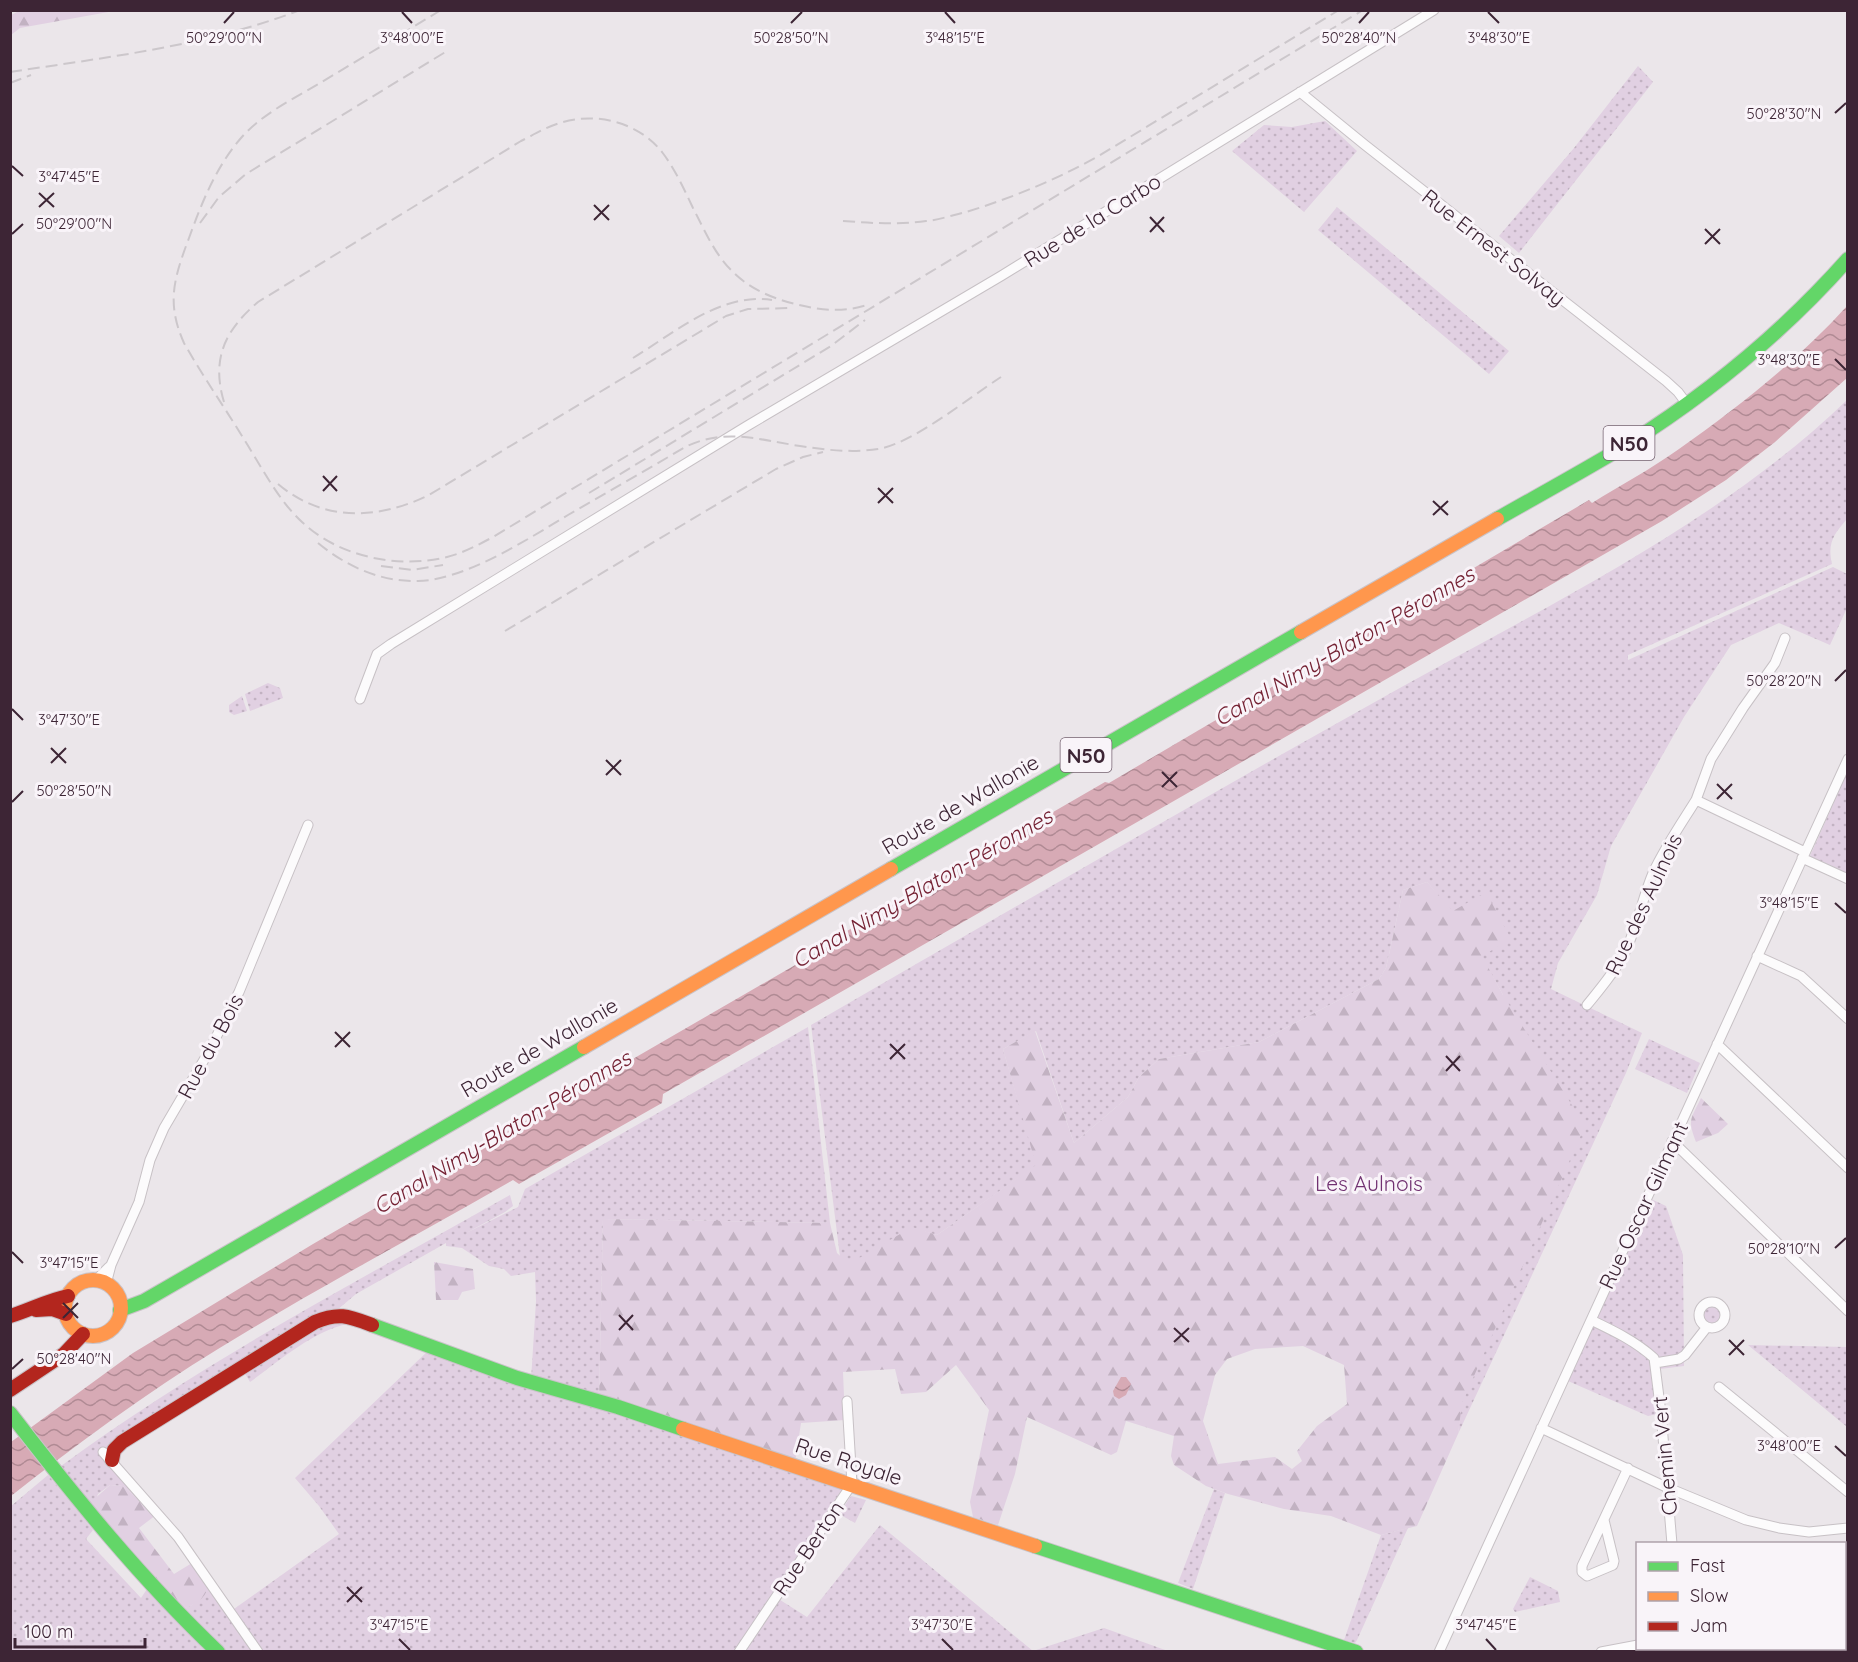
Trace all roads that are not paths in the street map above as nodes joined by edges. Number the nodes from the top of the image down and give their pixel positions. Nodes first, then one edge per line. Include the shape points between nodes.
1 (1434, 10) edge
2 (1300, 92) junction
3 (1848, 259) edge
4 (1687, 404) junction
5 (1785, 638) dead end
6 (360, 699) dead end
7 (1848, 759) edge
8 (1696, 800) junction
9 (308, 825) dead end
10 (1803, 855) junction
11 (1848, 879) edge
12 (1757, 956) junction
13 (1587, 1005) dead end
14 (1848, 1019) edge
15 (1717, 1044) junction
16 (1672, 1141) junction
17 (1848, 1168) edge
18 (106, 1286) junction
19 (158, 1292) junction
20 (68, 1296) junction
21 (31, 1310) junction
22 (120, 1310) junction
23 (1848, 1311) edge
24 (10, 1316) edge
25 (67, 1317) junction
26 (1591, 1320) junction
27 (1707, 1327) dead end
28 (83, 1334) junction
29 (55, 1360) junction
30 (1656, 1366) junction
31 (1719, 1387) dead end
32 (10, 1390) edge
33 (847, 1401) dead end
34 (10, 1413) edge
35 (1541, 1428) junction
36 (108, 1456) joint
37 (1628, 1468) junction
38 (852, 1484) junction
39 (1666, 1486) junction
40 (1848, 1492) edge
41 (1604, 1520) junction
42 (1848, 1528) edge
43 (1672, 1542) edge
44 (1636, 1645) edge
45 (218, 1652) edge
46 (258, 1652) edge
47 (739, 1652) edge
48 (1356, 1652) edge
49 (1439, 1652) edge
50 (1601, 1652) edge

1 - 2 street, Rue de la Carbo
2 - 4 street, Rue Ernest Solvay via 1666,381
2 - 6 street, Rue de la Carbo via 391,644 377,654
3 - 4 main road, Route de Wallonie / N50 via 1773,335
4 - 19 main road, Route de Wallonie / N50 via 1619,448
5 - 8 street, Rue des Aulnois via 1775,663 1711,759
7 - 10 street, Rue Oscar Gilmant
8 - 10 street
8 - 13 street, Rue des Aulnois via 1655,870 1624,954
9 - 18 street, Rue du Bois via 239,992 164,1128
10 - 11 street
10 - 12 street, Rue Oscar Gilmant
12 - 14 street via 1801,976
12 - 15 street, Rue Oscar Gilmant
15 - 16 street, Rue Oscar Gilmant
15 - 17 street
16 - 23 street
16 - 26 street, Rue Oscar Gilmant
18 - 19 main road via 130,1296
18 - 20 main road via 82,1283
18 - 22 main road
19 - 22 main road, Route de Wallonie
20 - 21 main road
20 - 25 main road
21 - 24 main road
21 - 25 main road via 52,1309
22 - 28 main road via 108,1331
25 - 28 main road
25 - 29 main road via 67,1339
26 - 30 street via 1640,1346 1654,1358
26 - 35 street, Rue Oscar Gilmant
27 - 30 street via 1685,1355
28 - 29 main road
29 - 32 main road
30 - 39 street, Chemin Vert
31 - 40 street
33 - 38 street, Rue Berton
34 - 45 main road via 116,1547
35 - 37 street
35 - 49 street, Rue Oscar Gilmant
36 - 38 main road, Rue Royale via 122,1442 315,1322 341,1315 517,1378
36 - 46 street via 178,1537
37 - 39 street
37 - 41 street
38 - 47 street, Rue Berton
38 - 48 main road, Rue Royale
39 - 42 street via 1762,1524 1809,1533
39 - 43 street, Chemin Vert
41 - 41 street via 1581,1569 1587,1576 1613,1565
44 - 50 street

